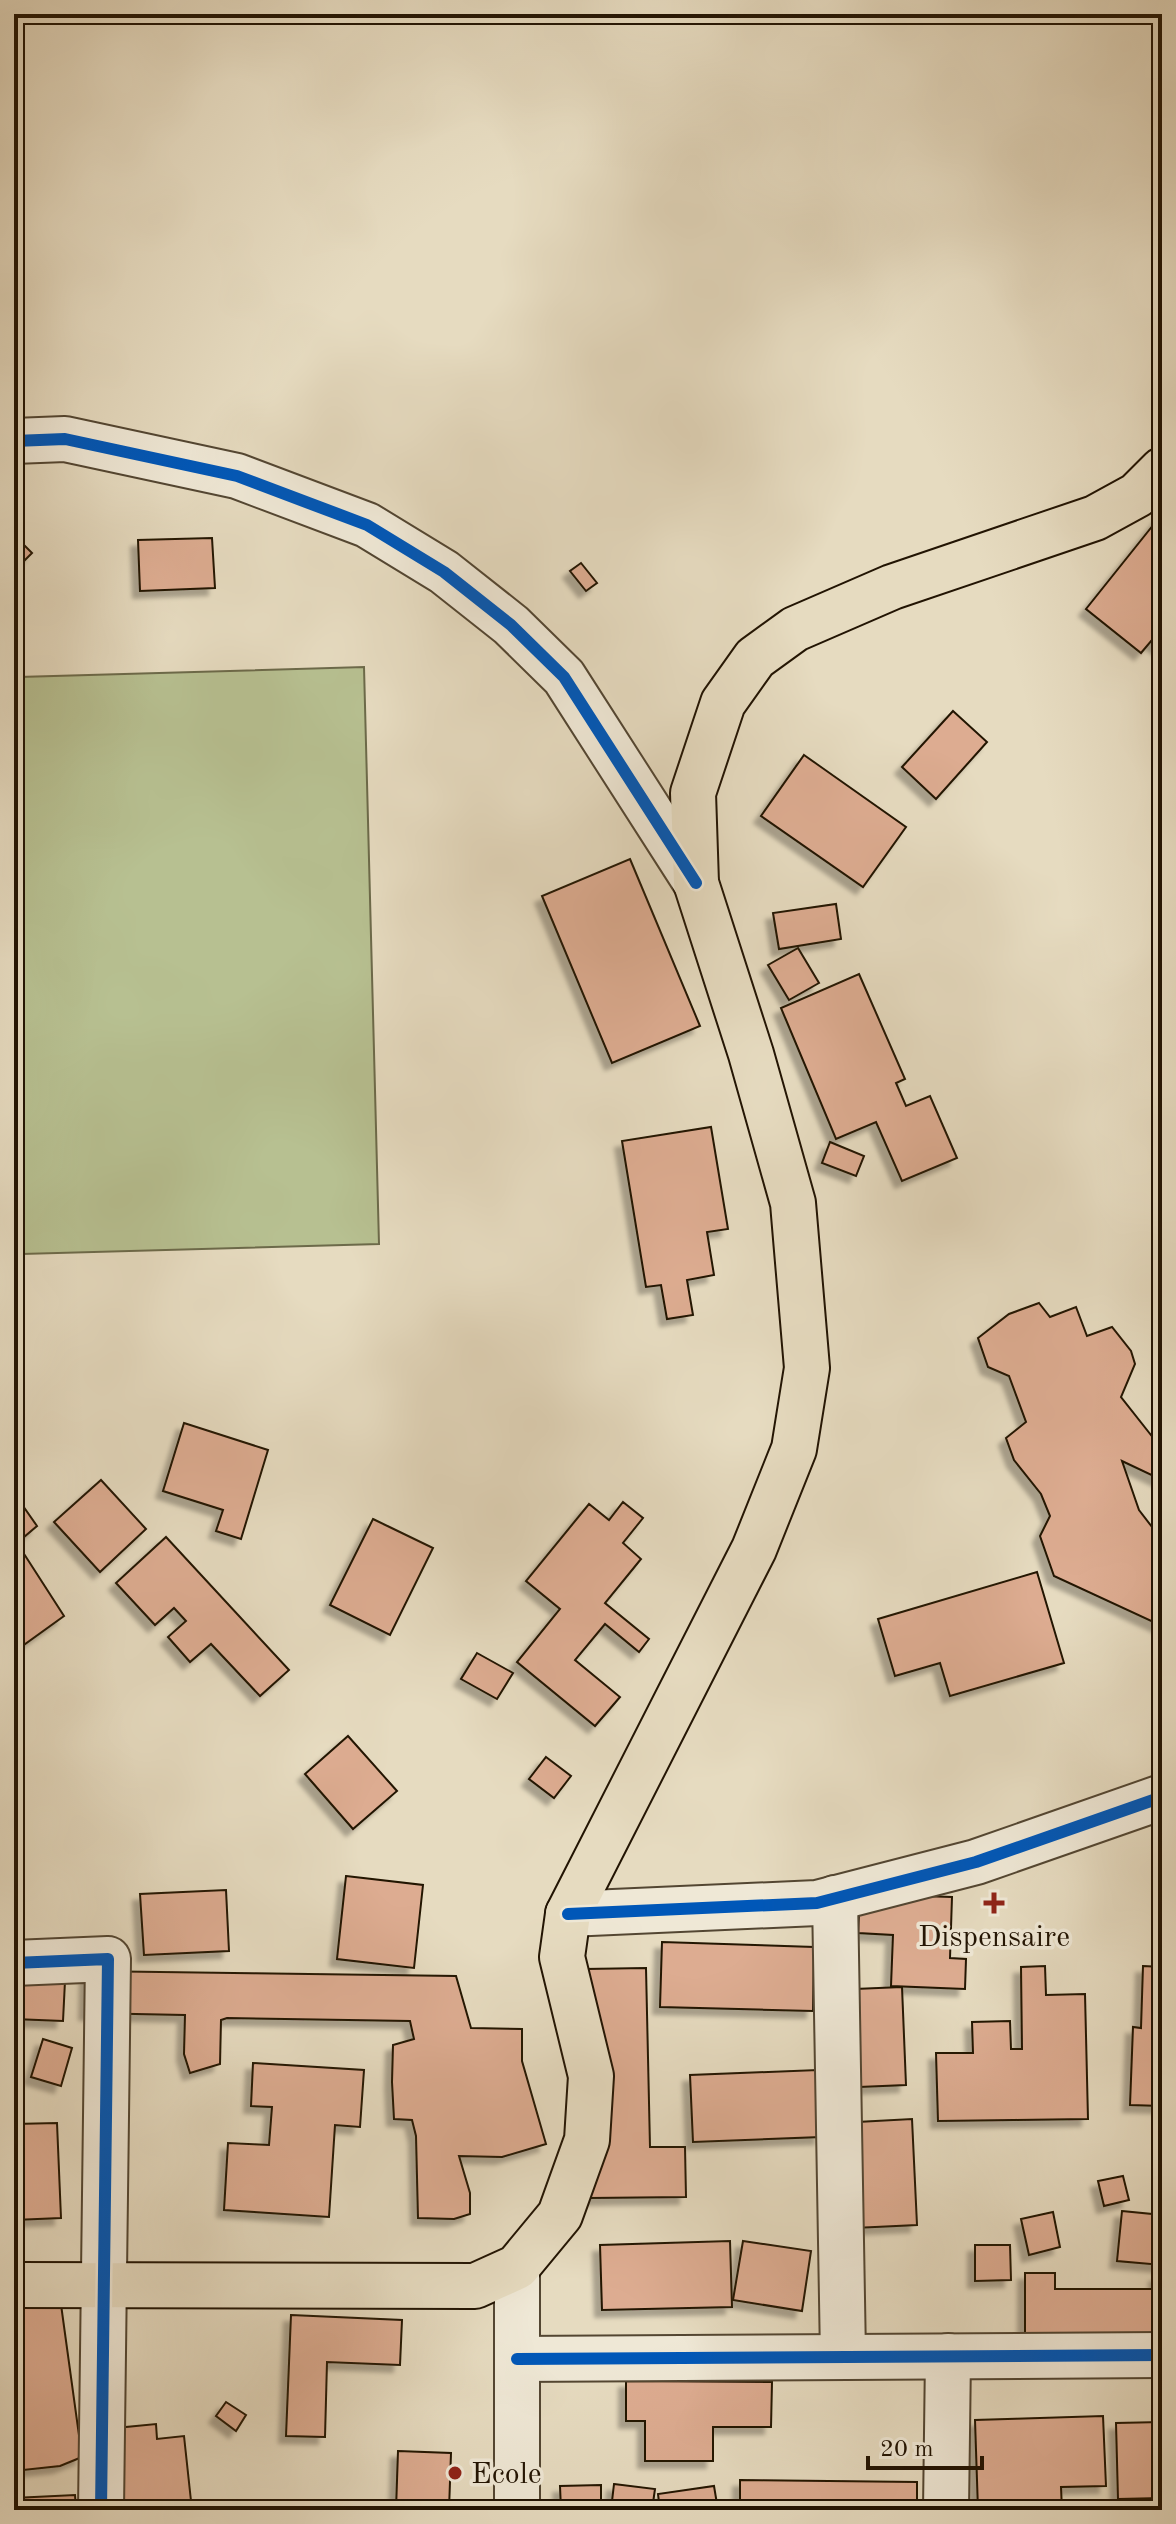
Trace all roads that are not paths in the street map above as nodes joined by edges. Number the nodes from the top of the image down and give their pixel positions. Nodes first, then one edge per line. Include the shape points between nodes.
1 (14, 441) edge
2 (1162, 470) edge
3 (696, 883) junction
4 (1162, 1797) edge
5 (835, 1898) junction
6 (568, 1914) junction
7 (14, 1963) edge
8 (517, 2267) junction
9 (103, 2284) junction
10 (14, 2285) edge
11 (1162, 2355) edge
12 (843, 2356) junction
13 (948, 2356) junction
14 (517, 2359) junction
15 (101, 2510) edge
16 (517, 2510) edge
17 (946, 2510) edge

1 - 3 street via 65,439 237,476 367,525 444,572 511,625 564,677
2 - 3 main road via 1137,495 1095,518 892,587 795,629 755,658 723,703 693,793
3 - 6 main road via 793,1203 807,1368 794,1449 754,1549
4 - 5 street via 976,1862
5 - 6 street
5 - 12 street
6 - 8 main road via 562,1957 591,2076 587,2140 560,2215
7 - 9 street via 108,1959
8 - 9 main road via 475,2286
8 - 14 street
9 - 10 main road
9 - 15 street
11 - 13 street
12 - 13 street
12 - 14 street
13 - 17 street
14 - 16 street

